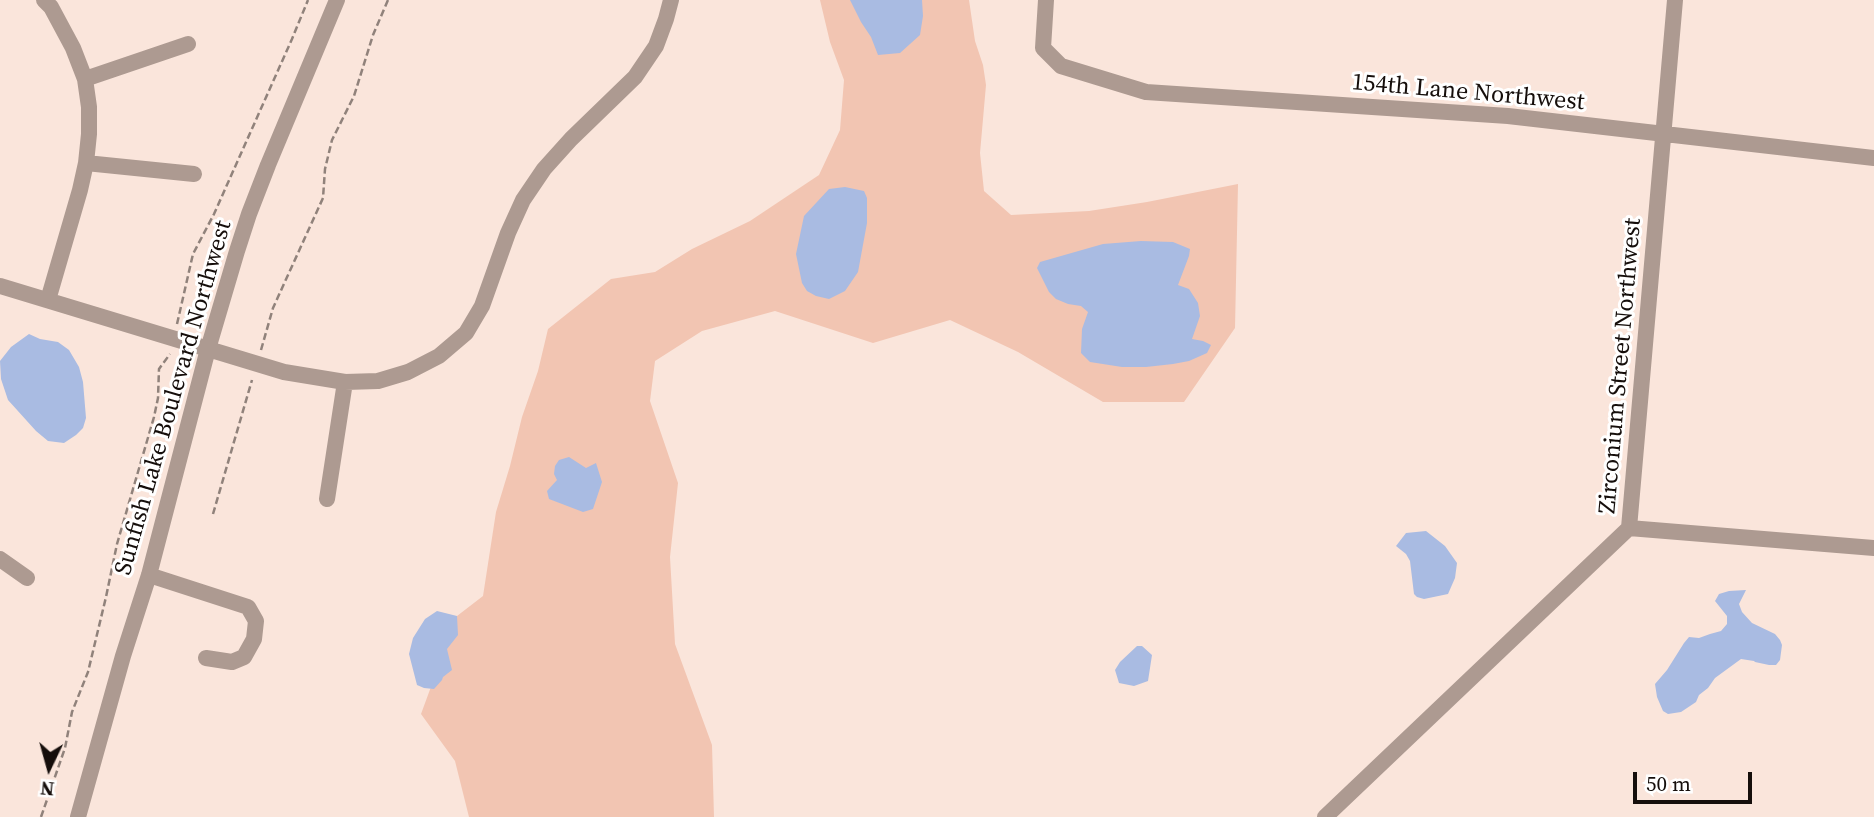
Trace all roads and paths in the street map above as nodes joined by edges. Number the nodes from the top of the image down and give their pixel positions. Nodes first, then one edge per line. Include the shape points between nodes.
1 (308, 0) edge
2 (337, 0) edge
3 (388, 0) edge
4 (671, 0) edge
5 (1046, 0) edge
6 (1675, 0) edge
7 (51, 2) edge
8 (188, 44) dead end
9 (85, 79) junction
10 (1664, 134) junction
11 (1874, 158) edge
12 (86, 163) junction
13 (194, 174) dead end
14 (0, 286) edge
15 (48, 300) junction
16 (173, 339) junction
17 (208, 349) junction
18 (258, 363) junction
19 (345, 382) junction
20 (327, 499) dead end
21 (213, 513) dead end
22 (1629, 528) junction
23 (1874, 548) edge
24 (0, 559) edge
25 (149, 575) junction
26 (27, 578) dead end
27 (206, 658) dead end
28 (41, 817) edge
29 (78, 817) edge
30 (1325, 817) edge

1 - 16 path via 193,254
2 - 17 street, Sunfish Lake Boulevard Northwest via 249,214
3 - 18 path via 354,96 332,140 323,198 273,307
4 - 19 street via 656,46 635,77 571,139 523,200 482,306 466,333 439,356 408,372 378,381
5 - 10 street, 154th Lane Northwest via 1043,48 1061,66 1146,92 1508,116
6 - 10 street, Zirconium Street Northwest
7 - 9 street
8 - 9 street
9 - 12 street via 89,107
10 - 11 street, 154th Lane Northwest
10 - 22 street, Zirconium Street Northwest
12 - 13 street
12 - 15 street
14 - 15 street
15 - 16 street
16 - 17 street
16 - 28 path via 159,369 154,418 117,544 88,672
17 - 18 street
17 - 25 street, Sunfish Lake Boulevard Northwest
18 - 19 street
18 - 21 path
19 - 20 street
22 - 23 street
22 - 30 street, Zirconium Street Northwest
24 - 26 street
25 - 27 street via 248,607 256,621 254,639 244,657 232,662
25 - 29 street, Sunfish Lake Boulevard Northwest

